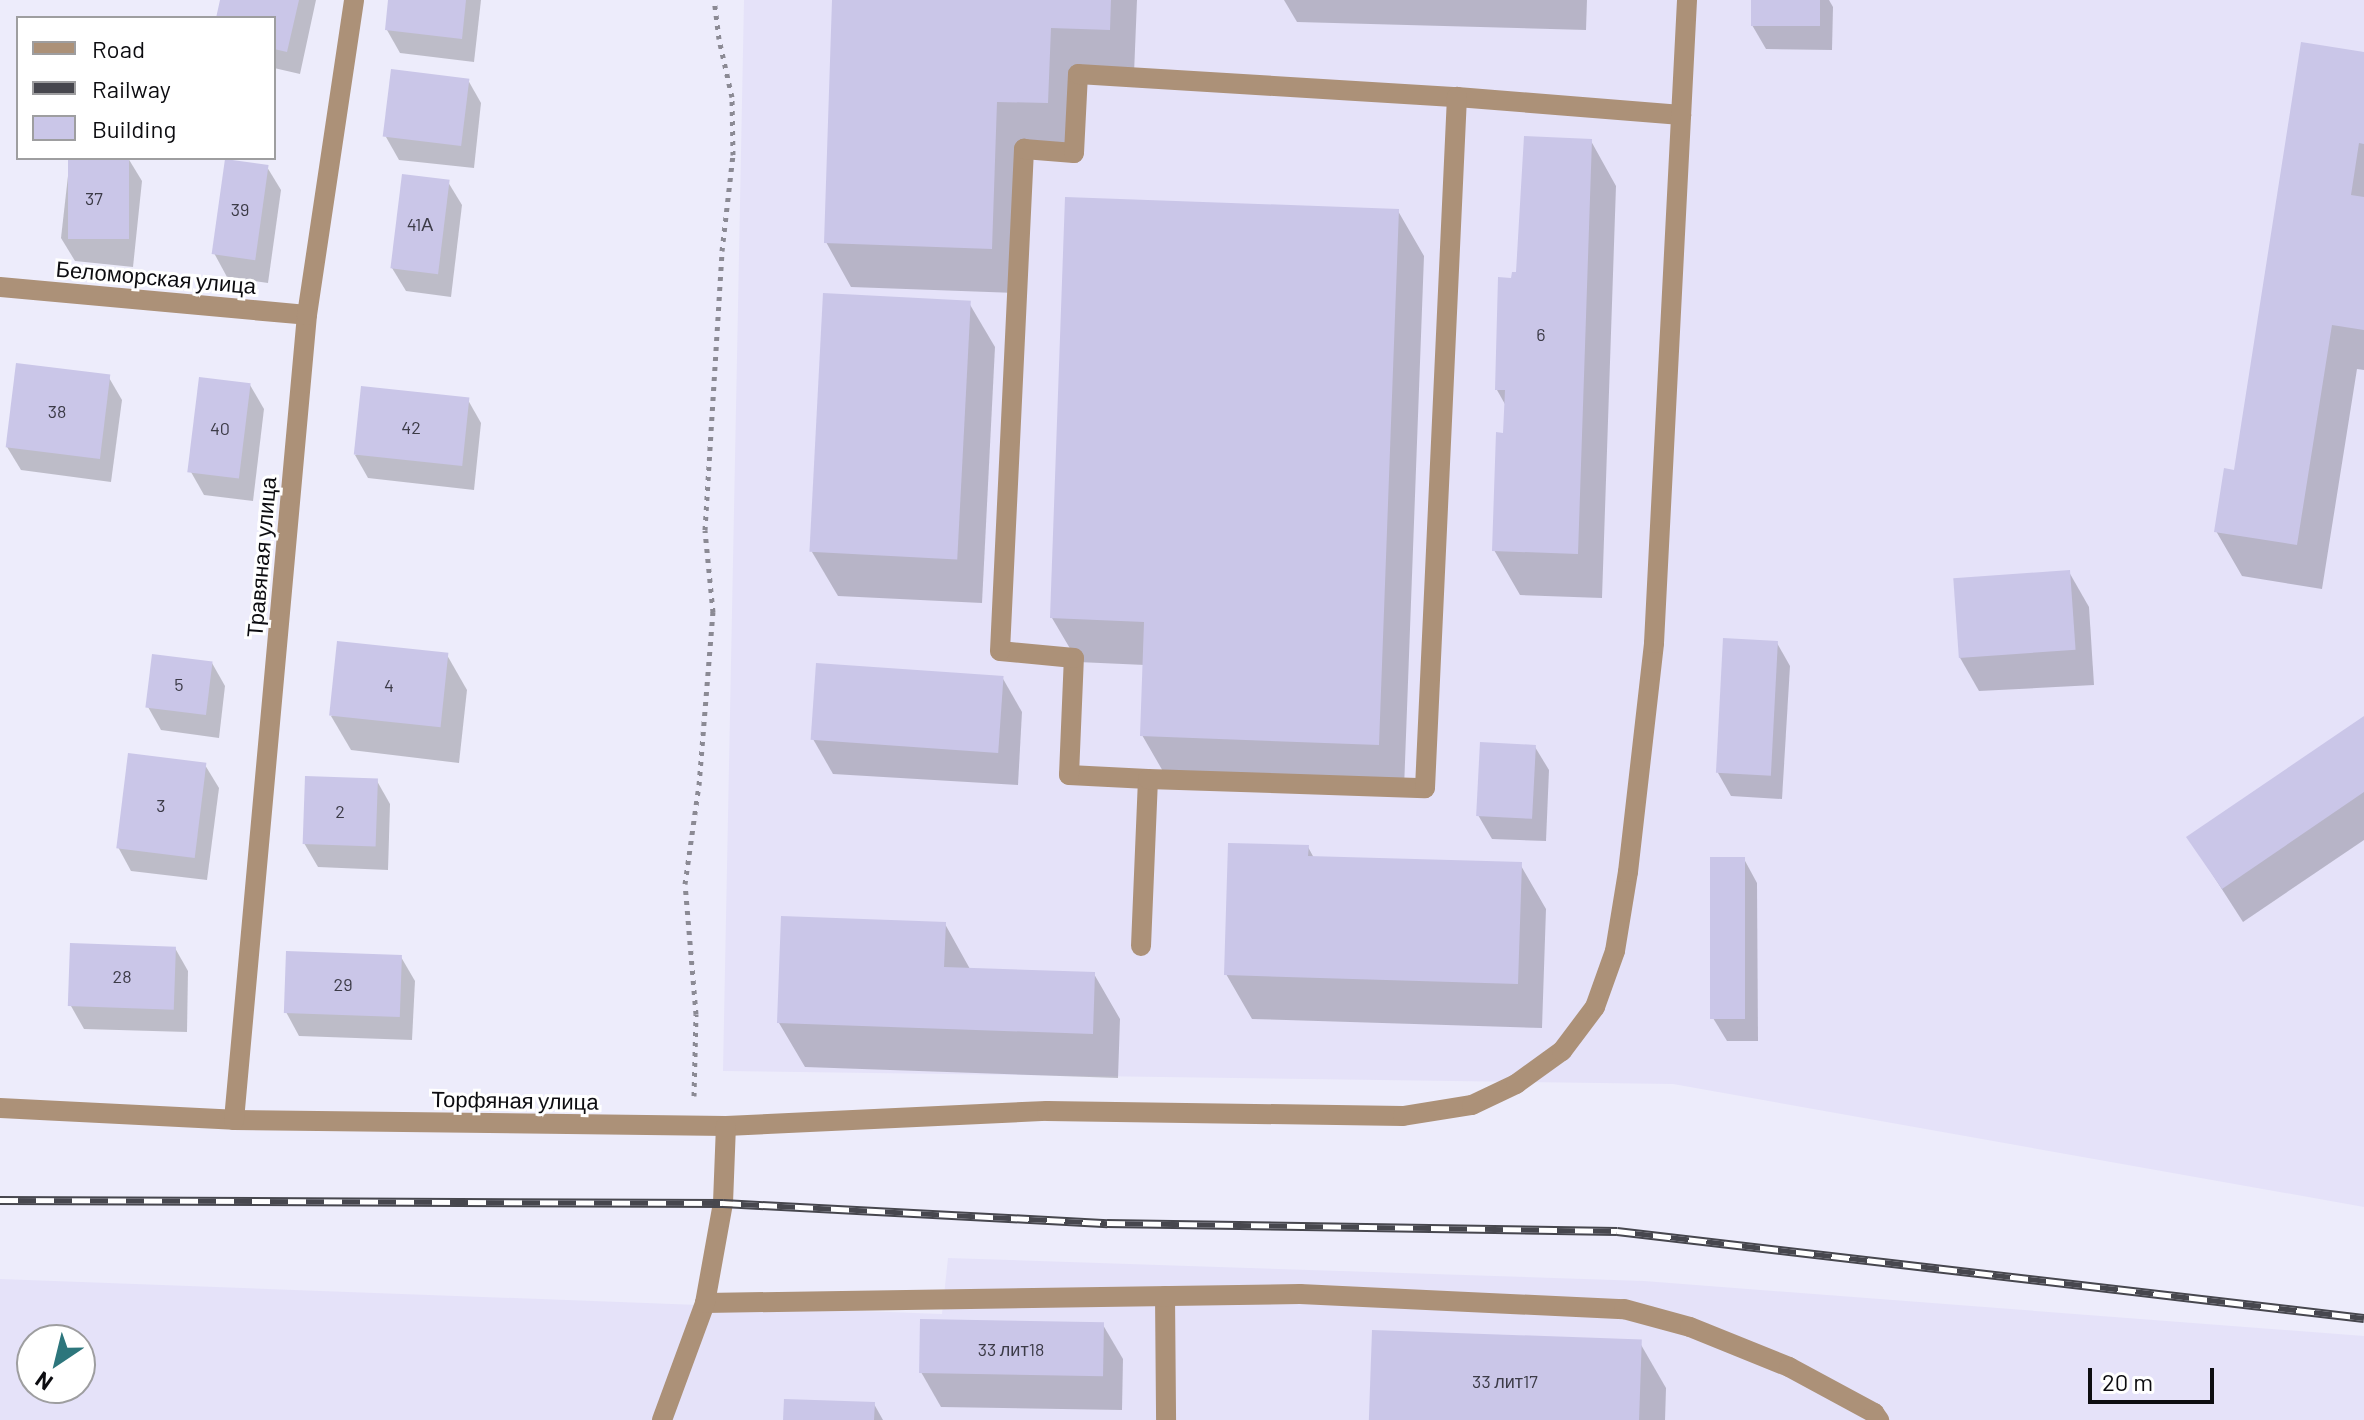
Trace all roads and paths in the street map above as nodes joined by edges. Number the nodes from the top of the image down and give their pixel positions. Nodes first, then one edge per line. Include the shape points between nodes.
1 (354, 0) edge
2 (714, 0) edge
3 (1687, 0) edge
4 (1457, 97) junction
5 (1681, 115) junction
6 (0, 287) edge
7 (307, 315) junction
8 (1148, 779) junction
9 (1141, 946) dead end
10 (0, 1108) edge
11 (234, 1120) junction
12 (693, 1125) junction
13 (726, 1126) junction
14 (1165, 1296) junction
15 (705, 1303) junction
16 (662, 1420) edge
17 (1166, 1420) edge
18 (1879, 1420) edge

1 - 7 street, Травяная улица
2 - 12 path via 732,97 733,155 705,530 713,612 685,884 696,1014
3 - 5 street, Торфяная улица
4 - 5 street
4 - 8 street via 1425,788
4 - 8 street via 1078,74 1074,153 1024,149 1000,651 1074,658 1069,775
5 - 13 street, Торфяная улица via 1654,643 1628,872 1615,951 1595,1007 1562,1051 1516,1084 1472,1105 1403,1116 1047,1111
6 - 7 street, Беломорская улица
7 - 11 street, Травяная улица
8 - 9 street
10 - 11 street, Торфяная улица
11 - 12 street, Торфяная улица
12 - 13 street, Торфяная улица
13 - 15 street via 723,1203
14 - 15 street
14 - 17 street
14 - 18 street via 1300,1294 1624,1309 1690,1327 1789,1367
15 - 16 street

